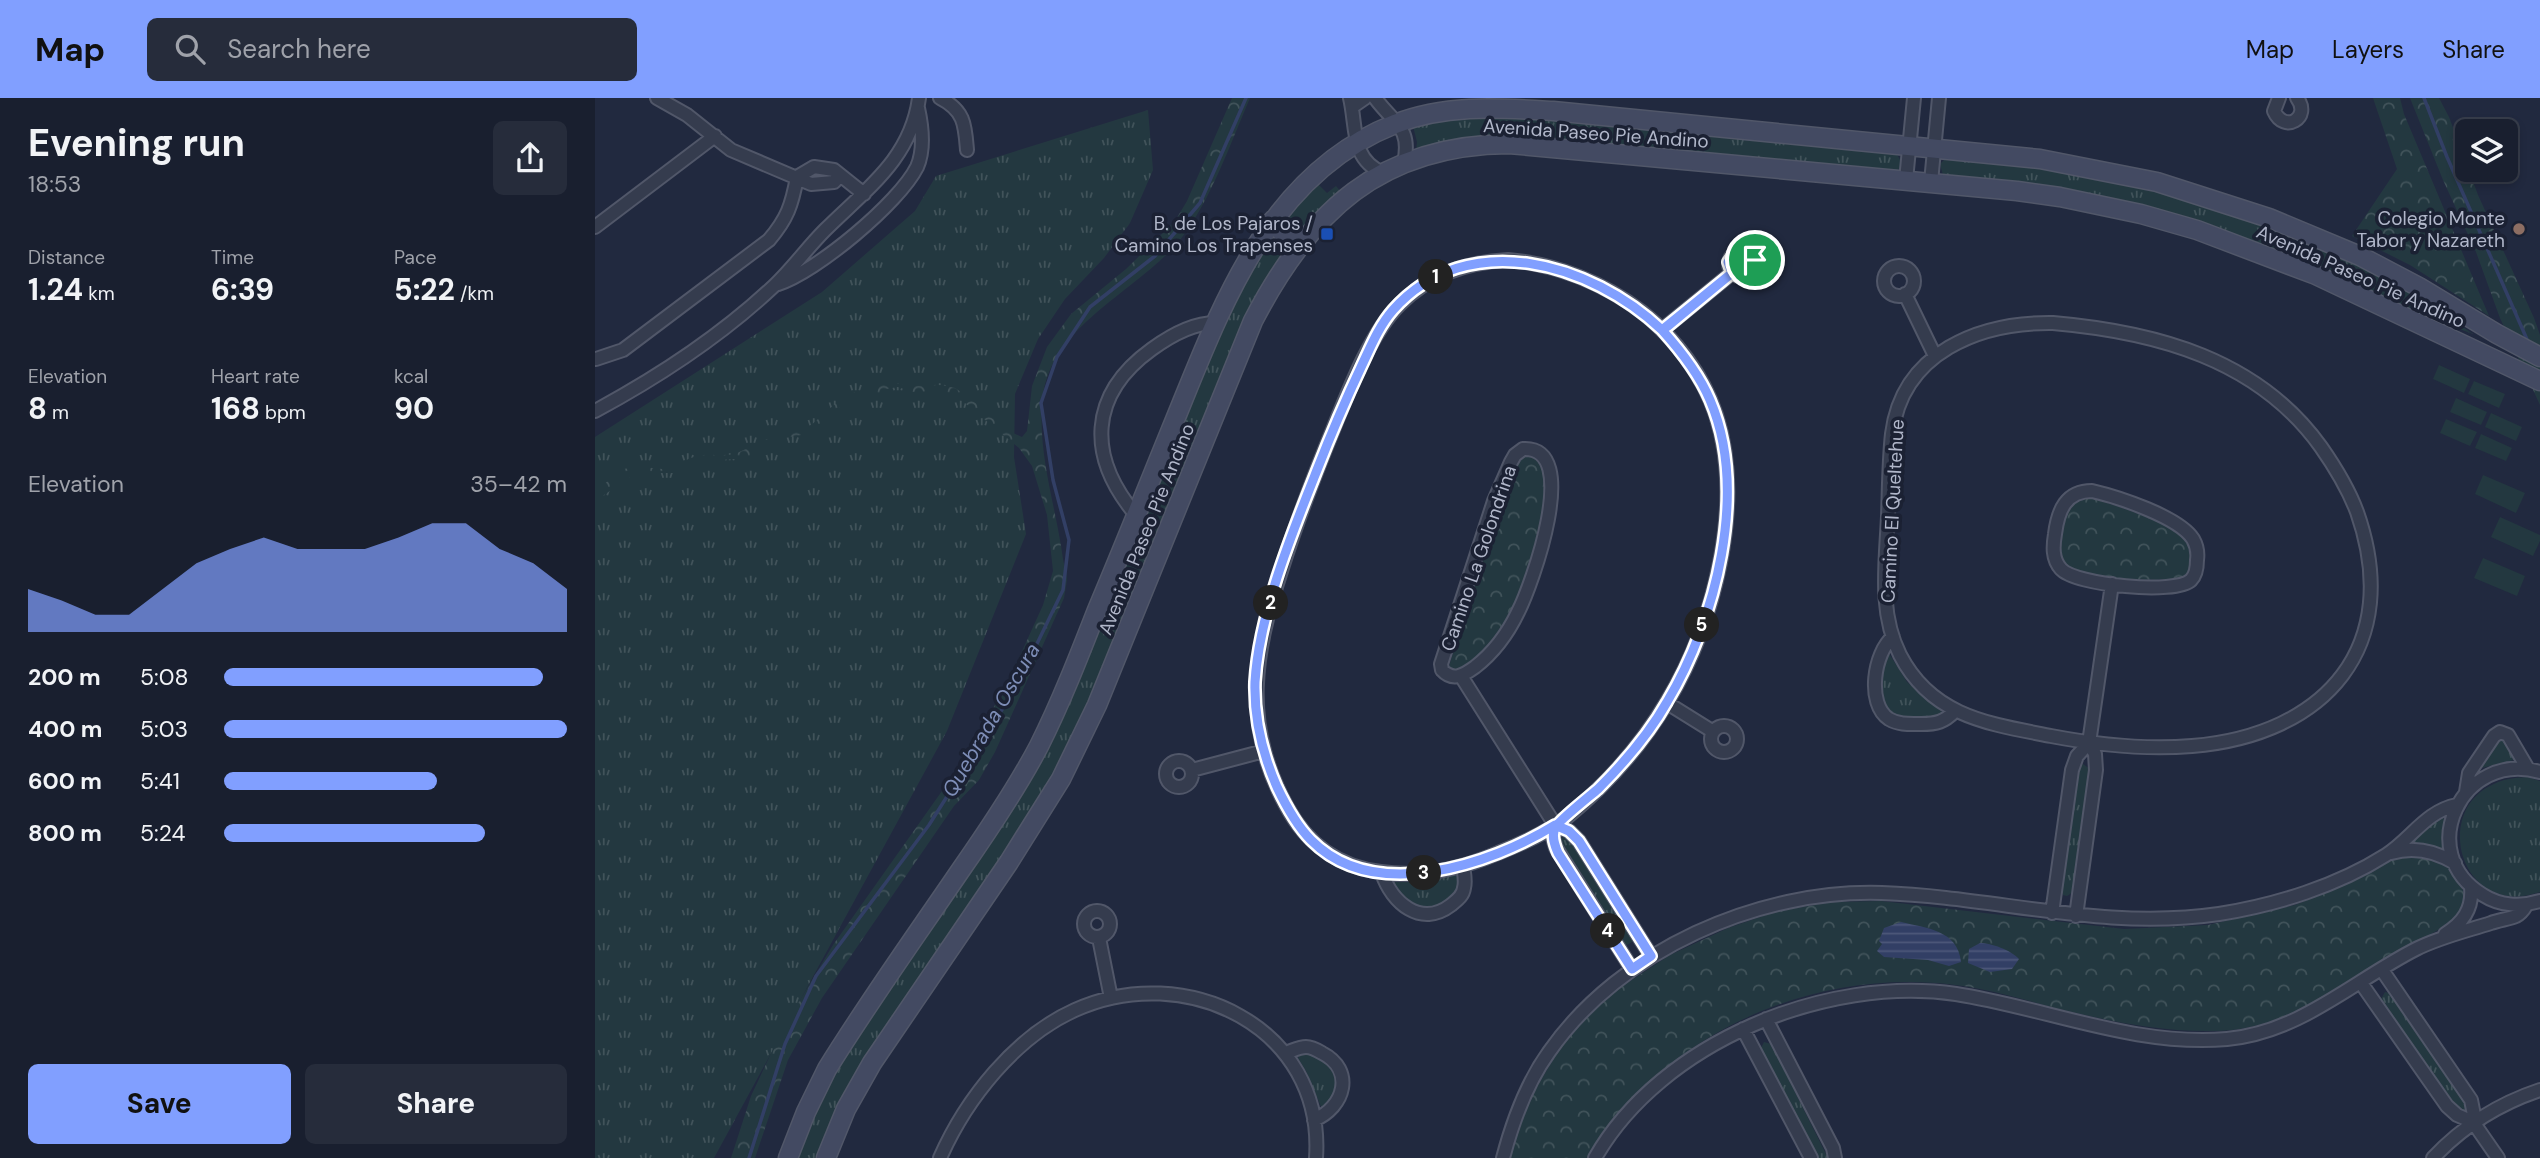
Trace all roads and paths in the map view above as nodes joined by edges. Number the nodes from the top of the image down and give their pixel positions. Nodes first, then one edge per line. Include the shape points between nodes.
1 (657, 98) edge
2 (940, 98) edge
3 (1365, 98) edge
4 (1375, 98) edge
5 (1915, 98) edge
6 (1939, 98) edge
7 (2279, 98) edge
8 (2297, 98) edge
9 (918, 103) edge
10 (1351, 103) edge
11 (1397, 123) junction
12 (715, 136) junction
13 (1356, 143) junction
14 (901, 146) junction
15 (1910, 146) junction
16 (1934, 148) junction
17 (967, 150) dead end
18 (920, 152) junction
19 (1404, 163) junction
20 (1383, 173) junction
21 (797, 177) junction
22 (1906, 180) junction
23 (1931, 182) junction
24 (864, 194) junction
25 (1273, 220) junction
26 (595, 227) edge
27 (824, 230) junction
28 (1301, 242) junction
29 (837, 247) junction
30 (1732, 273) dead end
31 (774, 286) junction
32 (1905, 294) dead end
33 (1215, 323) junction
34 (1662, 330) junction
35 (1935, 356) junction
36 (2540, 357) edge
37 (596, 359) edge
38 (2540, 381) edge
39 (595, 411) edge
40 (1136, 515) junction
41 (2112, 584) junction
42 (1893, 636) junction
43 (1461, 676) junction
44 (1667, 703) junction
45 (1955, 711) junction
46 (1712, 731) dead end
47 (2089, 743) junction
48 (1264, 751) junction
49 (1192, 770) dead end
50 (2534, 770) edge
51 (2466, 792) junction
52 (2457, 805) junction
53 (1555, 825) junction
54 (2388, 854) junction
55 (2455, 863) junction
56 (1464, 866) junction
57 (1382, 873) junction
58 (2471, 887) junction
59 (2535, 904) edge
60 (2052, 913) junction
61 (2076, 916) junction
62 (1099, 938) dead end
63 (2439, 938) junction
64 (1651, 956) junction
65 (1632, 969) junction
66 (2382, 970) junction
67 (2361, 983) junction
68 (1111, 998) junction
69 (1766, 1019) junction
70 (1744, 1028) junction
71 (1285, 1054) junction
72 (2540, 1090) edge
73 (1314, 1120) junction
74 (2473, 1122) junction
75 (788, 1158) edge
76 (826, 1158) edge
77 (940, 1158) edge
78 (1316, 1158) edge
79 (1503, 1158) edge
80 (1595, 1158) edge
81 (1811, 1158) edge
82 (1835, 1158) edge
83 (2433, 1158) edge
84 (2498, 1158) edge

1 - 12 street
2 - 17 street via 964,119
3 - 10 street
4 - 11 street
5 - 15 street
6 - 16 street
7 - 8 street via 2274,106 2276,115 2286,122 2301,114
9 - 14 street
9 - 18 street
10 - 13 street
11 - 13 main road, Avenida Paseo Pie Andino
11 - 15 main road, Avenida Paseo Pie Andino via 1451,110 1499,108
11 - 19 street via 1407,139
12 - 21 street via 731,150
12 - 26 street
13 - 20 street via 1368,164
13 - 25 main road, Avenida Paseo Pie Andino via 1315,173
14 - 18 street via 916,145
14 - 24 street via 894,162
15 - 16 main road, Avenida Paseo Pie Andino
15 - 22 street
16 - 23 street
16 - 36 main road, Avenida Paseo Pie Andino via 2088,167 2220,201 2360,256
18 - 29 street via 918,165 893,199
19 - 20 main road, Avenida Paseo Pie Andino
19 - 22 main road, Avenida Paseo Pie Andino via 1458,147 1509,144
20 - 28 main road, Avenida Paseo Pie Andino via 1333,208
21 - 24 street via 816,185 834,182 839,175
21 - 37 street via 785,221 769,240 623,350
22 - 23 main road, Avenida Paseo Pie Andino
23 - 38 main road, Avenida Paseo Pie Andino via 2060,197 2197,230 2316,275
24 - 27 street
25 - 28 main road via 1284,235
25 - 33 main road, Avenida Paseo Pie Andino
27 - 29 street via 827,245
27 - 31 street
28 - 76 main road, Avenida Paseo Pie Andino via 1254,321 1097,705 1061,779 872,1063
29 - 31 street via 801,275
30 - 34 street
31 - 39 street via 683,358
32 - 35 street
33 - 40 main road, Avenida Paseo Pie Andino
33 - 40 street, Avenida Paseo Pie Andino via 1198,325 1157,345 1124,374 1107,399 1101,430 1107,463
34 - 44 street via 1687,360 1710,400 1721,432 1726,491 1724,539 1714,585 1699,636
34 - 48 street via 1636,307 1596,284 1545,266 1508,260 1449,271 1421,286 1392,312 1373,341 1337,421 1269,608 1255,683
35 - 42 street, Camino El Queltehue via 1903,396 1892,436 1884,586
35 - 47 street, Camino El Queltehue via 1980,333 2029,323 2131,332 2171,343 2241,374 2287,407 2332,463 2354,503 2368,556 2368,615 2351,663 2320,700 2272,726 2225,741 2148,748
40 - 75 main road, Avenida Paseo Pie Andino via 1038,747 999,813 827,1069
41 - 41 street via 2186,584 2195,573 2196,544 2177,525 2143,509 2097,492 2077,493 2058,515 2053,545 2057,564 2071,577
41 - 47 street
42 - 45 street, Camino El Queltehue via 1920,682
42 - 45 street via 1883,646 1878,662 1876,699 1884,715 1899,723 1937,724
43 - 43 street, Camino La Golondrina via 1489,654 1510,627 1539,557 1552,479 1546,461 1532,449 1518,452 1505,475 1441,664 1445,674
43 - 53 street
44 - 46 street
44 - 53 street via 1616,770
45 - 47 street, Camino El Queltehue via 1984,722
47 - 60 street via 2077,756 2073,770
47 - 61 street via 2096,770
48 - 49 street
48 - 57 street via 1286,805 1310,839 1338,859
50 - 51 street via 2489,774
50 - 51 street via 2508,735 2500,732 2469,773
51 - 52 street
52 - 54 street via 2435,813
52 - 55 street via 2449,834
53 - 56 street
53 - 64 street via 1579,841
53 - 65 street via 1558,853
54 - 55 street via 2426,851
54 - 61 street via 2315,888 2236,911 2160,919
55 - 58 street
56 - 57 street via 1427,873
56 - 57 street via 1461,897 1432,915 1397,900
58 - 59 street via 2497,902
58 - 63 street via 2464,919
59 - 63 street via 2516,916
60 - 61 street
60 - 64 street via 1910,894 1822,896 1746,913
62 - 68 street
63 - 66 street
64 - 65 street
65 - 79 street via 1588,1005 1549,1051 1525,1093
66 - 67 street
66 - 74 street via 2471,1100
67 - 69 street via 2280,1027 2221,1039 2158,1036 1979,998 1922,991 1845,996
67 - 74 street via 2447,1105
68 - 71 street via 1161,995 1220,1005 1260,1028
68 - 77 street via 1061,1017 1024,1044 973,1102
69 - 70 street
69 - 82 street
70 - 80 street via 1655,1087 1619,1124
70 - 81 street
71 - 73 street via 1304,1086
71 - 73 street via 1312,1048 1334,1060 1341,1071 1336,1103
72 - 74 street
73 - 78 street
74 - 83 street
74 - 84 street

